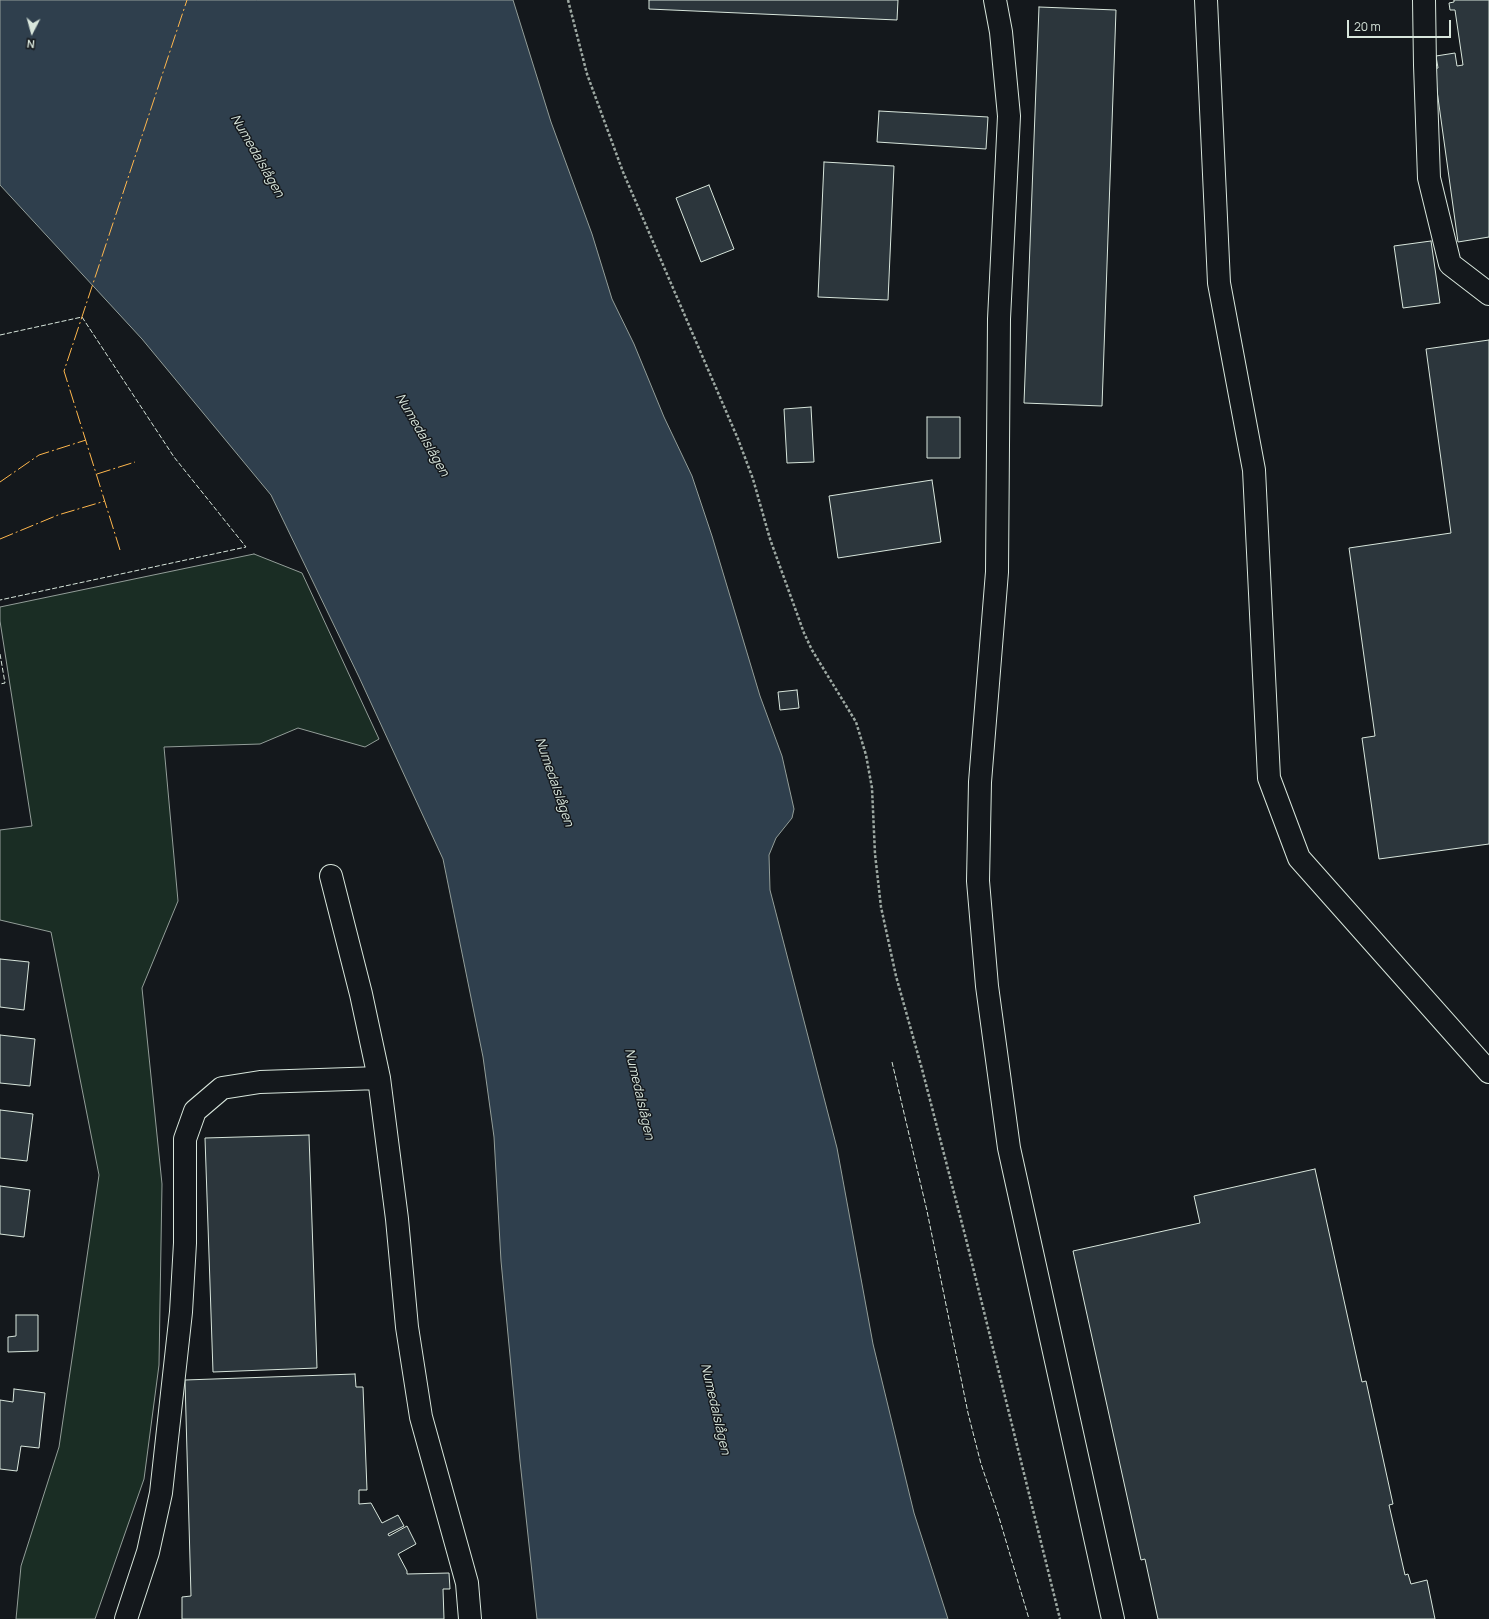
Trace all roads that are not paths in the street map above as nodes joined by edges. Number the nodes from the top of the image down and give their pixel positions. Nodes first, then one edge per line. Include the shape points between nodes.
1 (995, 0) edge
2 (1206, 0) edge
3 (1424, 0) edge
4 (1489, 294) edge
5 (331, 876) dead end
6 (1489, 1072) edge
7 (379, 1078) junction
8 (126, 1619) edge
9 (470, 1619) edge
10 (1113, 1619) edge

1 - 10 lane via 1001,32 1009,116 999,319 997,572 980,782 978,882 987,986 1009,1148
2 - 6 lane via 1219,283 1254,470 1269,778 1299,858
3 - 4 lane via 1429,178 1450,264
5 - 7 lane
7 - 8 lane via 260,1082 222,1088 195,1110 185,1138 185,1242 181,1312 161,1493 148,1552
7 - 9 lane via 397,1219 407,1327 421,1417 467,1584

